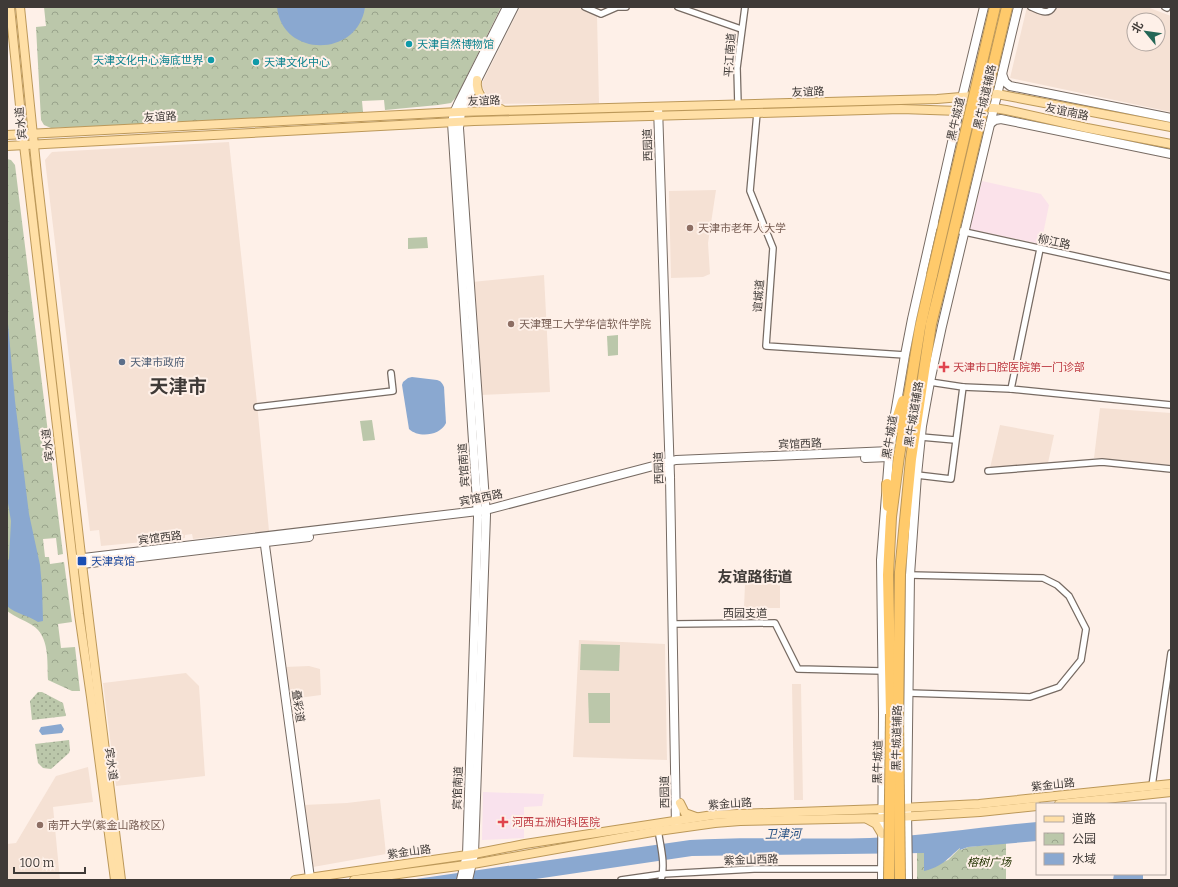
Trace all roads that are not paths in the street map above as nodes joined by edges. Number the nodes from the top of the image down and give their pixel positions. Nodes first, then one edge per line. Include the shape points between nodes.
1 (10, 7) edge
2 (20, 7) edge
3 (507, 7) edge
4 (514, 7) edge
5 (585, 7) edge
6 (626, 7) edge
7 (678, 7) edge
8 (745, 7) edge
9 (984, 7) edge
10 (995, 7) edge
11 (1007, 7) edge
12 (1018, 7) edge
13 (1030, 7) edge
14 (1053, 7) edge
15 (742, 29) junction
16 (1002, 74) junction
17 (477, 80) junction
18 (997, 94) junction
19 (962, 98) junction
20 (738, 105) junction
21 (994, 108) junction
22 (519, 111) junction
23 (959, 111) junction
24 (458, 112) junction
25 (660, 112) junction
26 (757, 113) junction
27 (1171, 118) edge
28 (456, 122) junction
29 (990, 124) junction
30 (1171, 127) edge
31 (22, 134) junction
32 (33, 134) junction
33 (7, 135) edge
34 (24, 144) junction
35 (34, 144) junction
36 (1171, 144) edge
37 (7, 146) edge
38 (1171, 154) edge
39 (933, 225) junction
40 (964, 232) junction
41 (1040, 249) junction
42 (1171, 277) edge
43 (905, 355) junction
44 (391, 373) dead end
45 (912, 374) junction
46 (930, 382) junction
47 (962, 387) junction
48 (1011, 389) junction
49 (1171, 405) edge
50 (257, 407) dead end
51 (919, 408) junction
52 (922, 426) junction
53 (893, 431) junction
54 (921, 437) junction
55 (955, 440) junction
56 (890, 454) junction
57 (671, 464) junction
58 (657, 467) junction
59 (1171, 468) edge
60 (988, 471) dead end
61 (917, 475) junction
62 (672, 478) junction
63 (887, 484) junction
64 (907, 505) junction
65 (482, 513) junction
66 (890, 538) junction
67 (265, 539) junction
68 (77, 562) junction
69 (910, 575) junction
70 (676, 623) junction
71 (1171, 654) edge
72 (883, 671) junction
73 (908, 693) junction
74 (895, 714) junction
75 (1171, 784) edge
76 (1152, 786) junction
77 (1171, 792) edge
78 (678, 803) junction
79 (1068, 803) edge
80 (1036, 806) edge
81 (907, 812) junction
82 (882, 813) junction
83 (863, 814) junction
84 (896, 817) junction
85 (700, 821) junction
86 (680, 822) junction
87 (658, 827) junction
88 (882, 834) junction
89 (907, 834) junction
90 (470, 855) junction
91 (469, 864) junction
92 (882, 869) junction
93 (663, 874) junction
94 (310, 878) junction
95 (115, 880) edge
96 (122, 880) edge
97 (295, 880) edge
98 (354, 880) edge
99 (461, 880) edge
100 (468, 880) edge
101 (621, 880) edge
102 (661, 880) edge
103 (882, 880) edge
104 (889, 880) edge
105 (900, 880) edge
106 (908, 880) edge

1 - 31 main road, 宾水道
2 - 32 main road, 宾水道
3 - 24 main road
4 - 17 main road
5 - 6 street via 601,14 617,7
7 - 15 street
8 - 15 street, 平江南道
9 - 19 main road, 黑牛城道辅路
10 - 45 highway, 黑牛城道, bridge via 920,328
11 - 51 highway, 黑牛城道, bridge via 931,324
12 - 16 main road, 黑牛城道辅路
13 - 14 street via 1047,12
15 - 20 street, 平江南道 via 737,68
16 - 18 main road, 黑牛城道辅路
16 - 27 main road via 1010,86
17 - 22 main road via 478,92 488,104
17 - 24 main road
18 - 19 main road, 友谊南路
18 - 21 main road, 黑牛城道辅路
18 - 30 main road, 友谊南路
19 - 20 main road, 友谊路
19 - 23 main road, 黑牛城道辅路
20 - 25 main road, 友谊路
21 - 23 main road, 友谊南路
21 - 29 main road, 黑牛城道辅路
21 - 36 main road, 友谊南路
22 - 24 main road, 友谊路
22 - 25 main road, 友谊路
23 - 26 main road, 友谊路 via 901,109
23 - 39 main road, 黑牛城道辅路
24 - 28 main road, 宾馆南道
24 - 32 main road, 友谊路
25 - 26 main road, 友谊路
25 - 28 main road, 友谊路
25 - 57 main road, 西园道
26 - 43 street, 谊城道 via 750,191 772,248 766,346
28 - 35 main road, 友谊路
28 - 65 main road, 宾馆南道
29 - 38 main road via 1002,119
29 - 40 main road, 黑牛城道辅路
31 - 32 main road, 友谊路
31 - 33 main road, 友谊路
31 - 34 main road, 宾水道
32 - 35 main road, 宾水道
34 - 35 main road, 友谊路
34 - 37 main road, 友谊路
34 - 68 main road, 宾水道
35 - 68 main road, 宾水道
39 - 40 street, 柳江路
39 - 43 main road, 黑牛城道辅路
40 - 41 street, 柳江路
40 - 46 main road, 黑牛城道辅路
41 - 42 street, 柳江路
41 - 48 street
43 - 53 main road, 黑牛城道辅路
44 - 50 street via 393,390
45 - 53 highway
45 - 66 highway, 黑牛城道
46 - 47 street
46 - 52 main road, 黑牛城道辅路
47 - 48 street
47 - 55 street
48 - 49 street
51 - 52 highway
51 - 64 highway, 黑牛城道
52 - 54 main road, 黑牛城道辅路
53 - 56 main road, 黑牛城道辅路
54 - 55 street
54 - 61 main road, 黑牛城道辅路
55 - 61 street via 951,479
56 - 57 main road, 宾馆西路
56 - 63 main road, 黑牛城道辅路
57 - 58 main road, 宾馆西路
57 - 62 main road, 西园道
58 - 62 main road via 667,471
58 - 65 main road, 宾馆西路
59 - 60 street via 1102,462
61 - 64 highway
61 - 69 main road, 黑牛城道辅路
62 - 70 main road, 西园道
63 - 66 highway
63 - 72 main road, 黑牛城道辅路 via 881,560
64 - 74 highway, 黑牛城道 via 900,572
65 - 67 main road, 宾馆西路
65 - 90 main road, 宾馆南道
66 - 74 highway, 黑牛城道 via 888,575
67 - 68 main road, 宾馆西路
67 - 94 main road, 叠彩道
68 - 95 main road, 宾水道
68 - 96 main road, 宾水道
69 - 73 main road, 黑牛城道辅路
69 - 73 street via 1043,578 1057,585 1069,596 1086,629 1081,660 1059,687 1030,697
70 - 72 street, 西园支道 via 775,622 798,669
70 - 78 main road, 西园道
71 - 76 street
72 - 82 main road, 黑牛城道辅路
73 - 81 main road, 黑牛城道辅路
74 - 104 highway, 黑牛城道, bridge
74 - 105 highway, 黑牛城道, bridge
75 - 76 main road, 紫金山路
76 - 81 main road, 紫金山路
77 - 79 main road, 紫金山路
78 - 85 main road via 685,813
78 - 86 main road, 西园道
80 - 81 main road, 紫金山路 via 980,812
81 - 82 main road, 紫金山路
81 - 84 main road, 紫金山路
81 - 89 main road, 黑牛城道辅路
82 - 83 main road, 紫金山路
82 - 84 main road, 紫金山路
82 - 88 main road, 黑牛城道辅路
83 - 85 main road, 紫金山路 via 737,814
83 - 88 main road via 878,826
84 - 89 main road via 903,823
85 - 86 main road, 紫金山路
86 - 87 main road, 紫金山路
87 - 90 main road, 紫金山路 via 525,844
87 - 91 main road, 紫金山路
87 - 93 street
88 - 92 main road, 黑牛城道辅路
89 - 106 main road, 黑牛城道辅路
90 - 91 main road, 宾馆南道
90 - 94 main road, 紫金山路
91 - 98 main road, 紫金山路
91 - 99 main road
91 - 100 main road
92 - 93 street, 紫金山西路 via 754,869
92 - 103 main road
93 - 101 street, 紫金山西路
93 - 102 street
94 - 97 main road, 紫金山路

